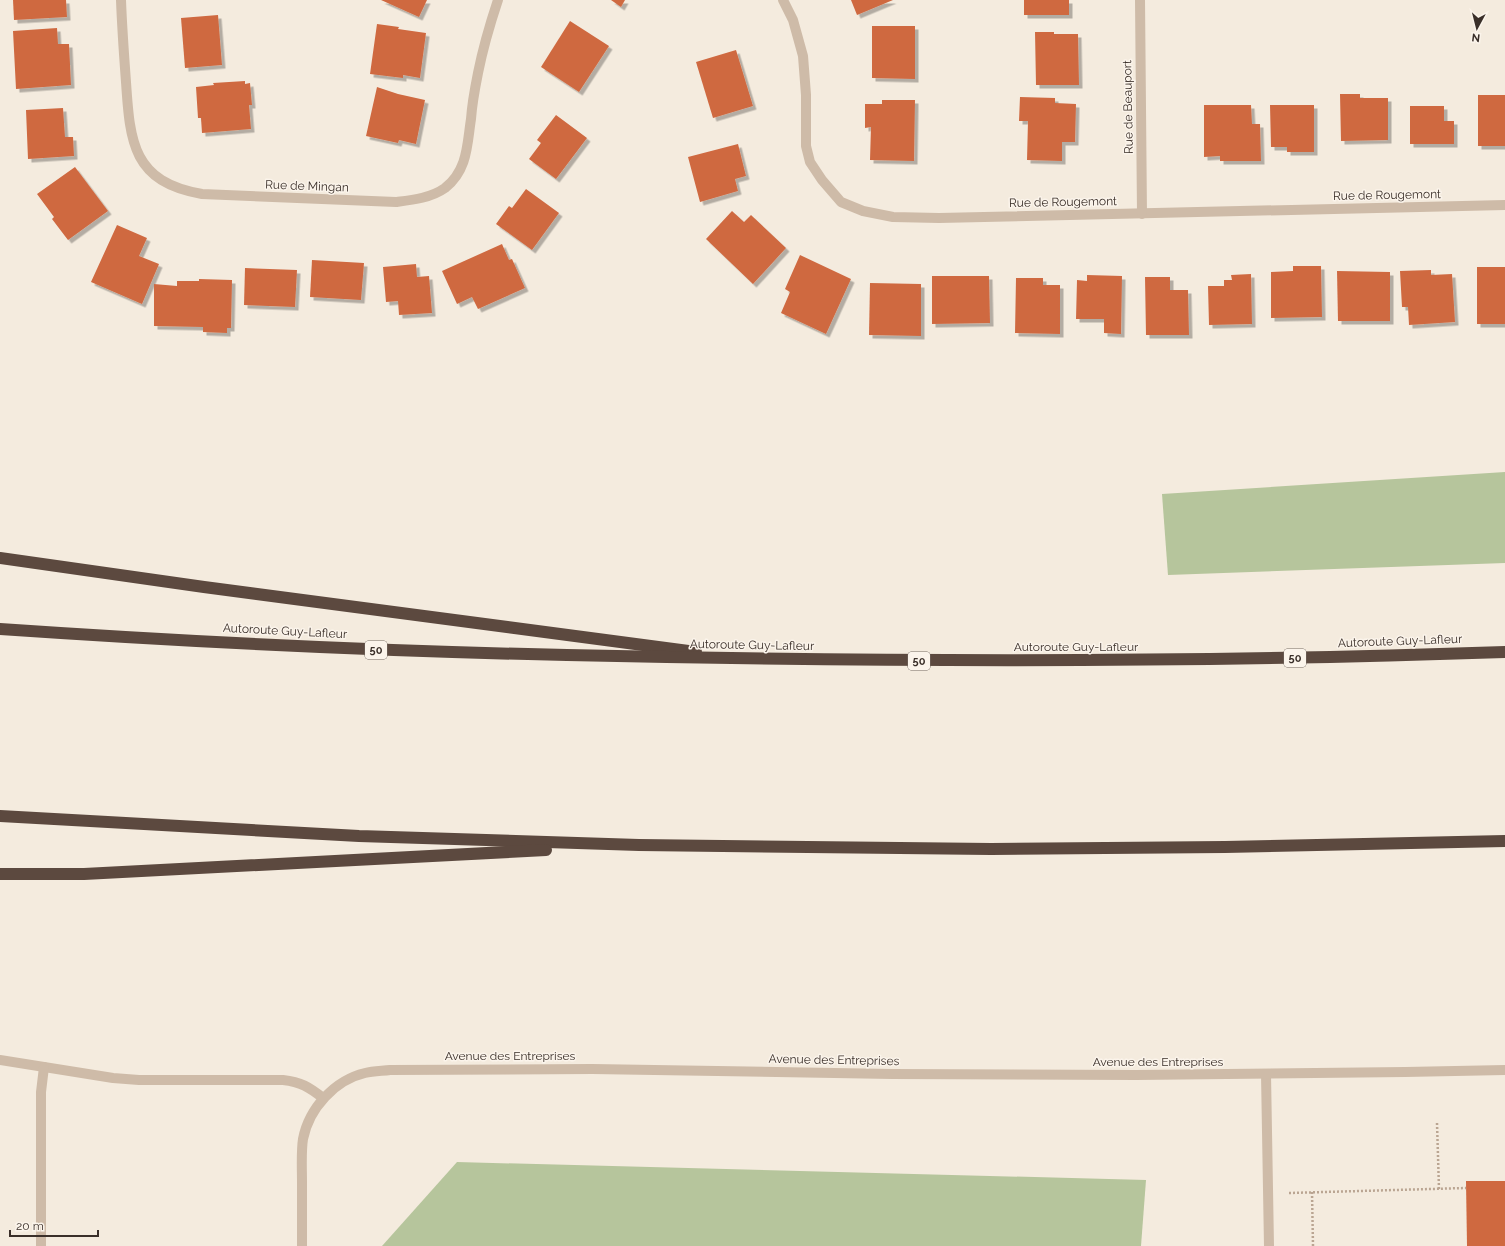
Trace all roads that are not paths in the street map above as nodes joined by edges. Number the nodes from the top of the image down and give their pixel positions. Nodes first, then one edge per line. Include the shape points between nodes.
1 (120, 0) edge
2 (498, 0) edge
3 (783, 0) edge
4 (1140, 0) edge
5 (1505, 205) edge
6 (1142, 214) junction
7 (0, 558) edge
8 (0, 629) edge
9 (1505, 652) edge
10 (753, 659) junction
11 (0, 816) edge
12 (1505, 841) edge
13 (639, 845) junction
14 (0, 874) edge
15 (0, 1060) edge
16 (44, 1067) junction
17 (1505, 1070) edge
18 (1266, 1074) junction
19 (323, 1098) junction
20 (42, 1246) edge
21 (302, 1246) edge
22 (1269, 1246) edge

1 - 2 street, Rue de Mingan via 131,133 136,150 145,165 156,176 183,190 202,194 396,202 429,196 445,188 464,161 478,73
3 - 6 street, Rue de Rougemont via 793,20 803,56 806,146 810,162 841,202 863,211 892,217
4 - 6 street, Rue de Beauport
5 - 6 street, Rue de Rougemont
7 - 10 highway
8 - 10 highway, Autoroute Guy-Lafleur / 50 via 409,651
9 - 10 highway, Autoroute Guy-Lafleur / 50 via 1152,660
11 - 13 highway via 359,836
12 - 13 highway via 998,849
13 - 14 highway via 84,874
15 - 16 street
16 - 19 street via 139,1080 283,1080 308,1087
16 - 20 street via 41,1092
17 - 18 street, Avenue des Entreprises
18 - 19 street, Avenue des Entreprises via 985,1075 592,1069 390,1070 354,1077
18 - 22 street
19 - 21 street, Avenue des Entreprises via 309,1119 303,1140

